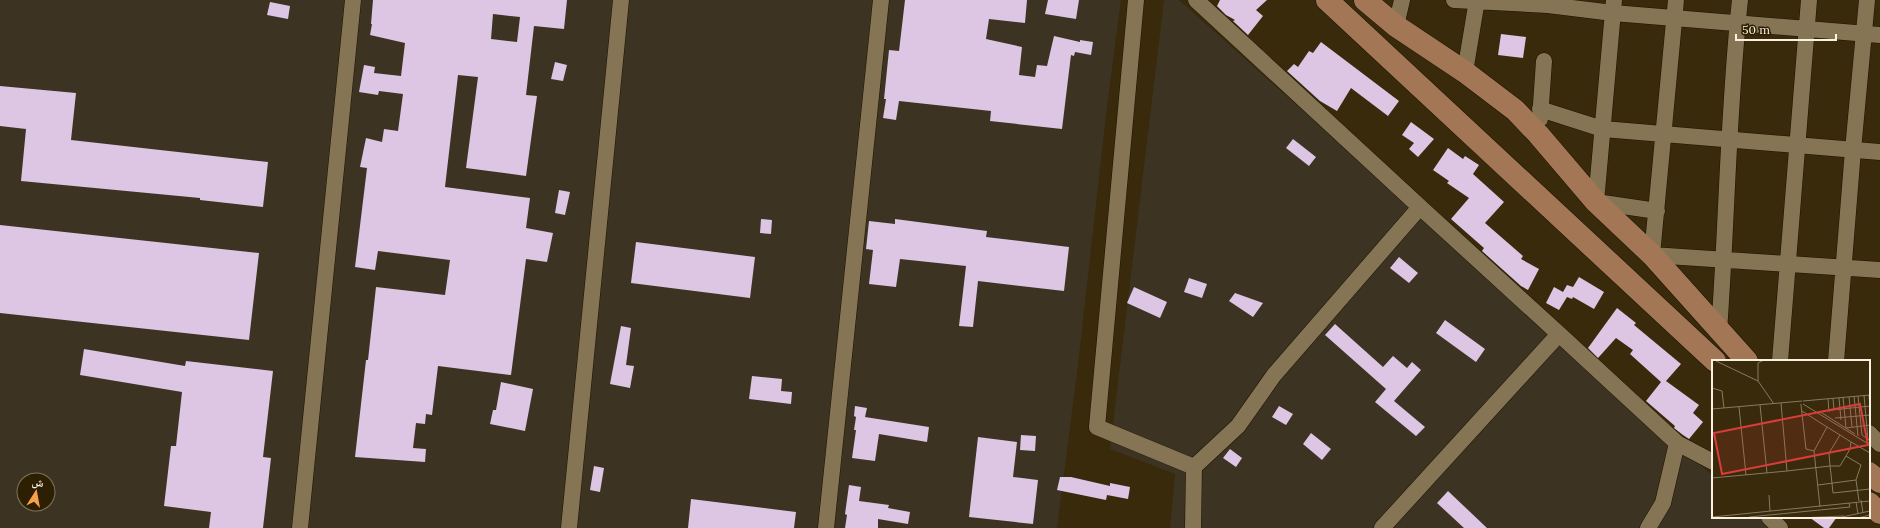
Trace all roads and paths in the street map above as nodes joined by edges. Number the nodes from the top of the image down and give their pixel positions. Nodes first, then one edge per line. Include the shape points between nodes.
1 (353, 0) edge
2 (621, 0) edge
3 (881, 0) edge
4 (1136, 0) edge
5 (1196, 0) edge
6 (1327, 0) edge
7 (1365, 0) edge
8 (1402, 0) edge
9 (1454, 0) edge
10 (1676, 0) edge
11 (1740, 0) edge
12 (1809, 0) edge
13 (1867, 0) edge
14 (1476, 1) edge
15 (1548, 3) edge
16 (1614, 7) edge
17 (1674, 18) junction
18 (1738, 24) junction
19 (1396, 26) junction
20 (1807, 29) junction
21 (1863, 34) junction
22 (1880, 35) edge
23 (1544, 61) dead end
24 (1465, 72) junction
25 (1540, 109) junction
26 (1603, 129) junction
27 (1538, 134) junction
28 (1664, 134) junction
29 (1728, 140) junction
30 (1797, 145) junction
31 (1853, 150) junction
32 (1880, 152) edge
33 (1596, 202) junction
34 (1420, 207) junction
35 (1657, 211) junction
36 (1652, 255) junction
37 (1724, 258) junction
38 (1788, 263) junction
39 (1844, 267) junction
40 (1880, 270) edge
41 (1719, 331) junction
42 (1560, 334) junction
43 (1714, 360) edge
44 (1746, 360) edge
45 (1780, 360) edge
46 (1836, 360) edge
47 (1870, 434) edge
48 (1677, 443) junction
49 (1880, 444) edge
50 (1712, 461) edge
51 (1194, 467) junction
52 (1870, 474) edge
53 (1880, 482) edge
54 (1870, 504) edge
55 (1880, 513) edge
56 (1769, 518) edge
57 (300, 528) edge
58 (569, 528) edge
59 (826, 528) edge
60 (1193, 528) edge
61 (1382, 528) edge
62 (1648, 528) edge
63 (1780, 528) edge

1 - 57 street
2 - 58 street
3 - 59 street
4 - 51 street via 1097,427
5 - 34 street
6 - 43 street
7 - 19 street
8 - 19 street
9 - 14 street
10 - 17 street
11 - 18 street
12 - 20 street
13 - 21 street
14 - 15 street
14 - 24 street
15 - 16 street
16 - 17 street
16 - 26 street
17 - 18 street
17 - 28 street
18 - 20 street
18 - 29 street
19 - 24 street
20 - 21 street
20 - 30 street
21 - 22 street
21 - 31 street
23 - 25 street
24 - 27 street via 1509,105
25 - 26 street
25 - 27 street
26 - 28 street
26 - 33 street
27 - 33 street
28 - 29 street
28 - 35 street
29 - 30 street
29 - 37 street
30 - 31 street
30 - 38 street
31 - 32 street
31 - 39 street
33 - 35 street
33 - 36 street
34 - 42 street
34 - 51 street via 1274,375 1238,426
35 - 36 street
36 - 37 street
36 - 41 street
37 - 38 street
37 - 41 street
38 - 39 street
38 - 45 street
39 - 40 street
39 - 46 street
41 - 44 street
42 - 48 street
42 - 61 street
47 - 49 street
48 - 50 street
48 - 62 street via 1663,503
51 - 60 street
52 - 53 street
54 - 55 street
56 - 63 street

